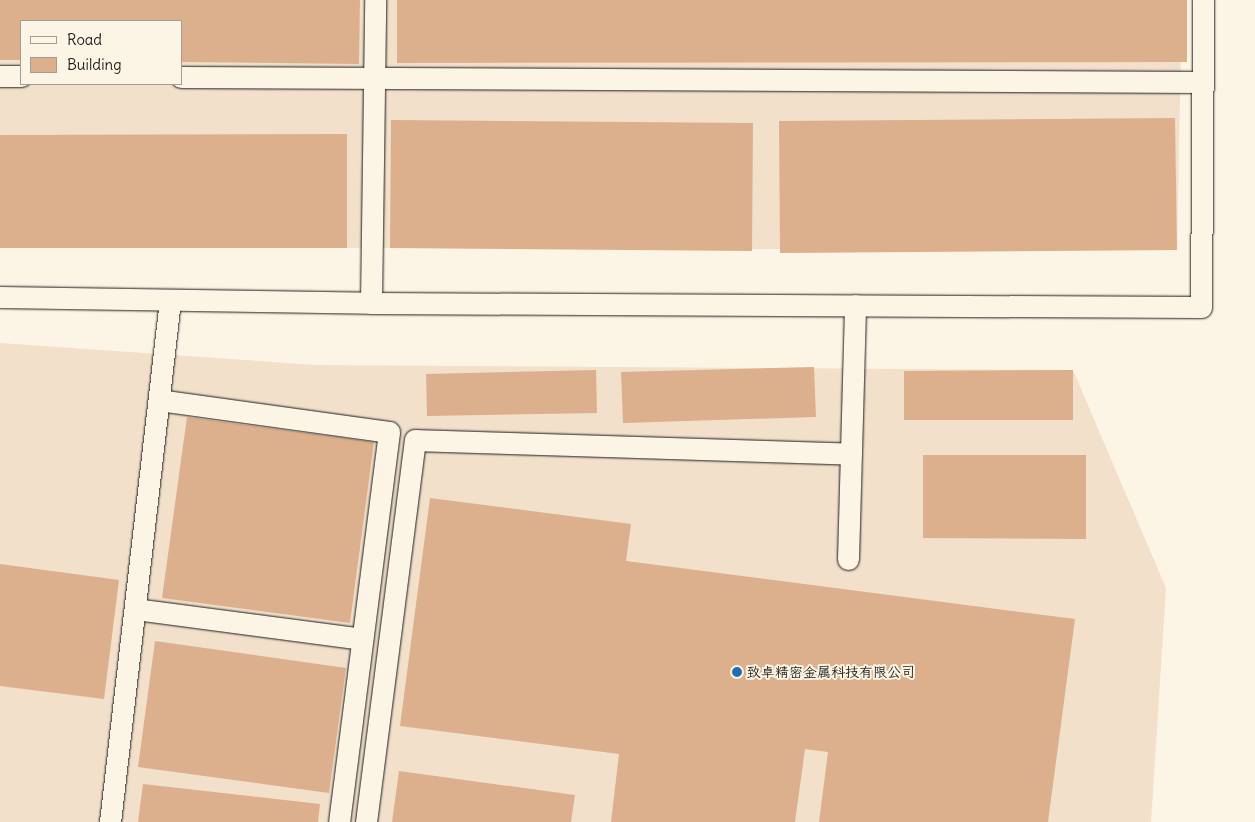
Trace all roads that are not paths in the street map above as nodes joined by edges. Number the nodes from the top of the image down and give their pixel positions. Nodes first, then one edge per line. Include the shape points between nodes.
1 (375, 0) edge
2 (1203, 0) edge
3 (0, 76) edge
4 (20, 76) edge
5 (182, 77) edge
6 (374, 78) junction
7 (1201, 82) junction
8 (0, 297) edge
9 (170, 300) junction
10 (371, 303) junction
11 (856, 305) junction
12 (159, 400) junction
13 (851, 454) junction
14 (848, 559) dead end
15 (135, 609) junction
16 (362, 639) junction
17 (110, 822) edge
18 (339, 822) edge
19 (366, 822) edge

1 - 6 street
2 - 7 street
3 - 4 street
5 - 6 street
6 - 7 street
6 - 10 street
7 - 11 street via 1201,307
8 - 9 street
9 - 10 street
9 - 12 street
10 - 11 street
11 - 13 street
12 - 15 street
12 - 16 street via 389,432
13 - 14 street
13 - 19 street via 415,440
15 - 16 street
15 - 17 street
16 - 18 street

